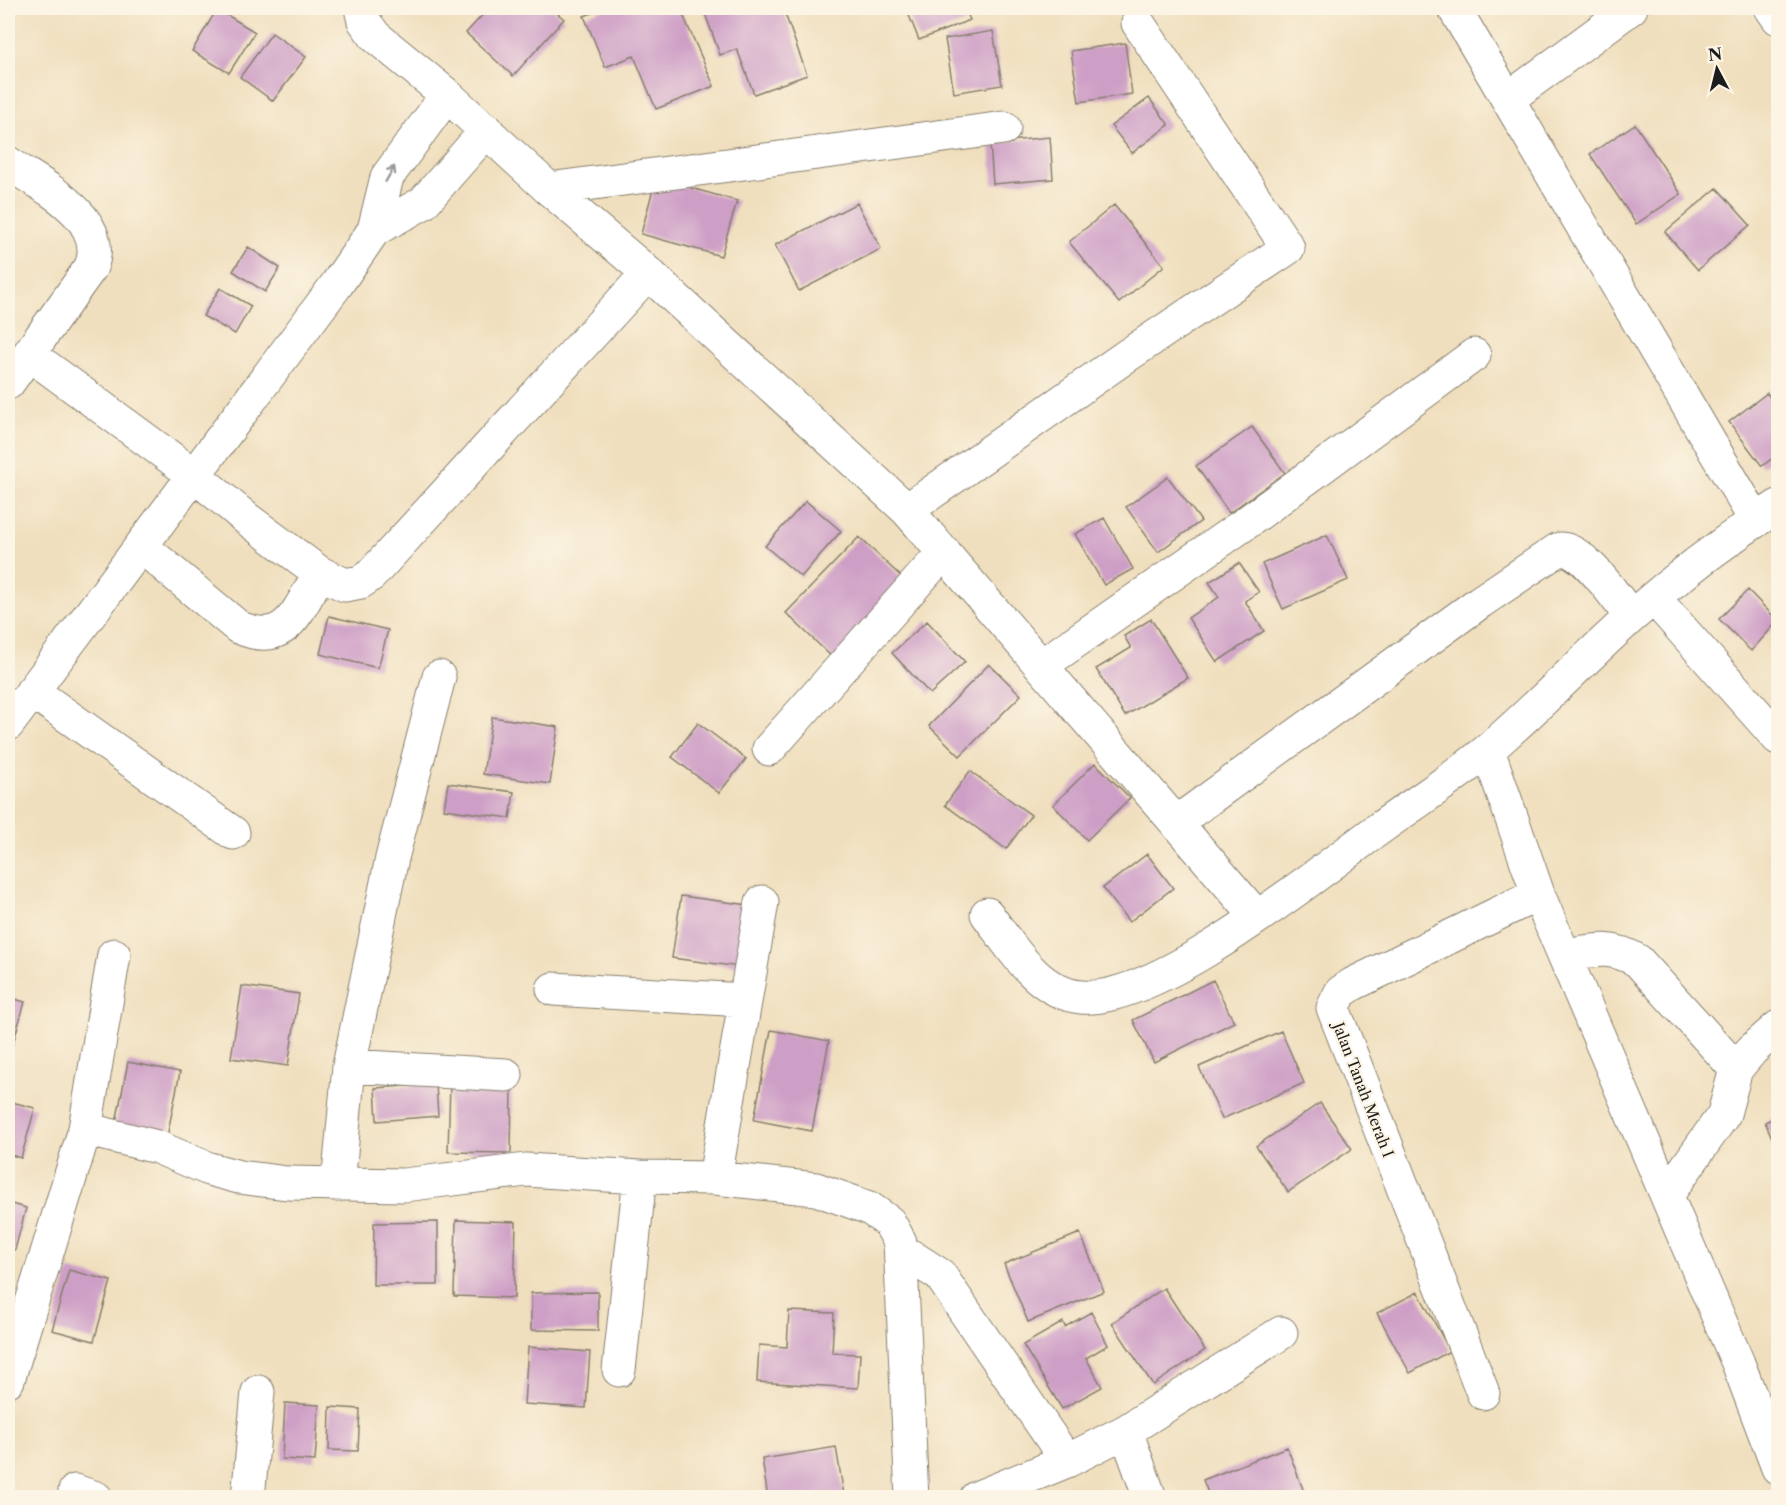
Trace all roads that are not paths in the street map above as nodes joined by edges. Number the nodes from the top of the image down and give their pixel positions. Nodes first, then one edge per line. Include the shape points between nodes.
1 (362, 8) edge
2 (1454, 8) edge
3 (1631, 8) edge
4 (1771, 8) edge
5 (1779, 18) edge
6 (1138, 23) dead end
7 (447, 95) junction
8 (1508, 99) junction
9 (1004, 128) dead end
10 (487, 130) junction
11 (8, 163) edge
12 (549, 189) junction
13 (374, 230) junction
14 (648, 273) junction
15 (29, 354) junction
16 (1474, 355) dead end
17 (8, 382) edge
18 (194, 475) junction
19 (907, 510) junction
20 (1767, 513) edge
21 (141, 546) junction
22 (944, 552) junction
23 (320, 573) junction
24 (1642, 608) junction
25 (1042, 665) junction
26 (439, 677) dead end
27 (32, 691) junction
28 (8, 724) edge
29 (1779, 738) edge
30 (769, 749) dead end
31 (1488, 750) junction
32 (1177, 822) junction
33 (233, 834) dead end
34 (1538, 894) junction
35 (762, 902) dead end
36 (987, 914) dead end
37 (1257, 917) junction
38 (114, 955) dead end
39 (1566, 955) junction
40 (554, 989) dead end
41 (744, 1000) junction
42 (1779, 1027) edge
43 (349, 1066) junction
44 (1736, 1069) junction
45 (506, 1075) dead end
46 (85, 1129) junction
47 (640, 1177) junction
48 (715, 1178) junction
49 (338, 1185) junction
50 (1667, 1195) junction
51 (901, 1250) junction
52 (1281, 1333) dead end
53 (619, 1370) dead end
54 (8, 1380) edge
55 (258, 1392) dead end
56 (1483, 1393) dead end
57 (1126, 1431) junction
58 (1067, 1461) junction
59 (1779, 1468) edge
60 (248, 1497) edge
61 (912, 1497) edge
62 (976, 1497) edge
63 (1150, 1497) edge

1 - 7 street via 364,21 375,36
2 - 8 street
3 - 8 street
4 - 5 street
6 - 19 street via 1288,249 1125,357
7 - 10 street
13 -> 7 street via 387,177
8 - 20 street
9 - 12 street
10 - 12 street
10 - 13 street via 423,203
11 - 15 street via 84,219 96,243 91,267
12 - 14 street
13 - 18 street
14 - 19 street
14 - 23 street via 371,575 345,585
15 - 17 street
15 - 18 street
16 - 25 street via 1246,523
18 - 21 street
18 - 23 street
19 - 22 street
20 - 24 street via 1699,560
21 - 23 street via 238,627 257,635 268,635 289,623
21 - 27 street
22 - 25 street
22 - 30 street
24 - 29 street
24 - 31 street
24 - 32 street via 1570,549 1558,549
25 - 32 street
26 - 43 street via 392,858
27 - 28 street
27 - 33 street
31 - 34 street
31 - 37 street
32 - 37 street
34 - 39 street
34 - 56 street, Jalan Tanah Merah I via 1353,984 1341,992 1333,1008
35 - 41 street
36 - 37 street via 1028,969 1053,987 1077,997 1101,998 1137,987 1191,960
38 - 46 street
39 - 44 street via 1608,949 1622,951 1638,961
39 - 50 street
40 - 41 street
41 - 48 street
42 - 44 street
43 - 45 street
43 - 49 street
44 - 50 street via 1724,1114
46 - 49 street via 158,1148 239,1177
46 - 54 street
47 - 48 street
47 - 49 street via 526,1170 404,1185
47 - 53 street
48 - 51 street via 816,1189 869,1208 889,1222
50 - 59 street
51 - 58 street via 940,1275
51 - 61 street
52 - 57 street
55 - 60 street
57 - 58 street
57 - 63 street
58 - 62 street

